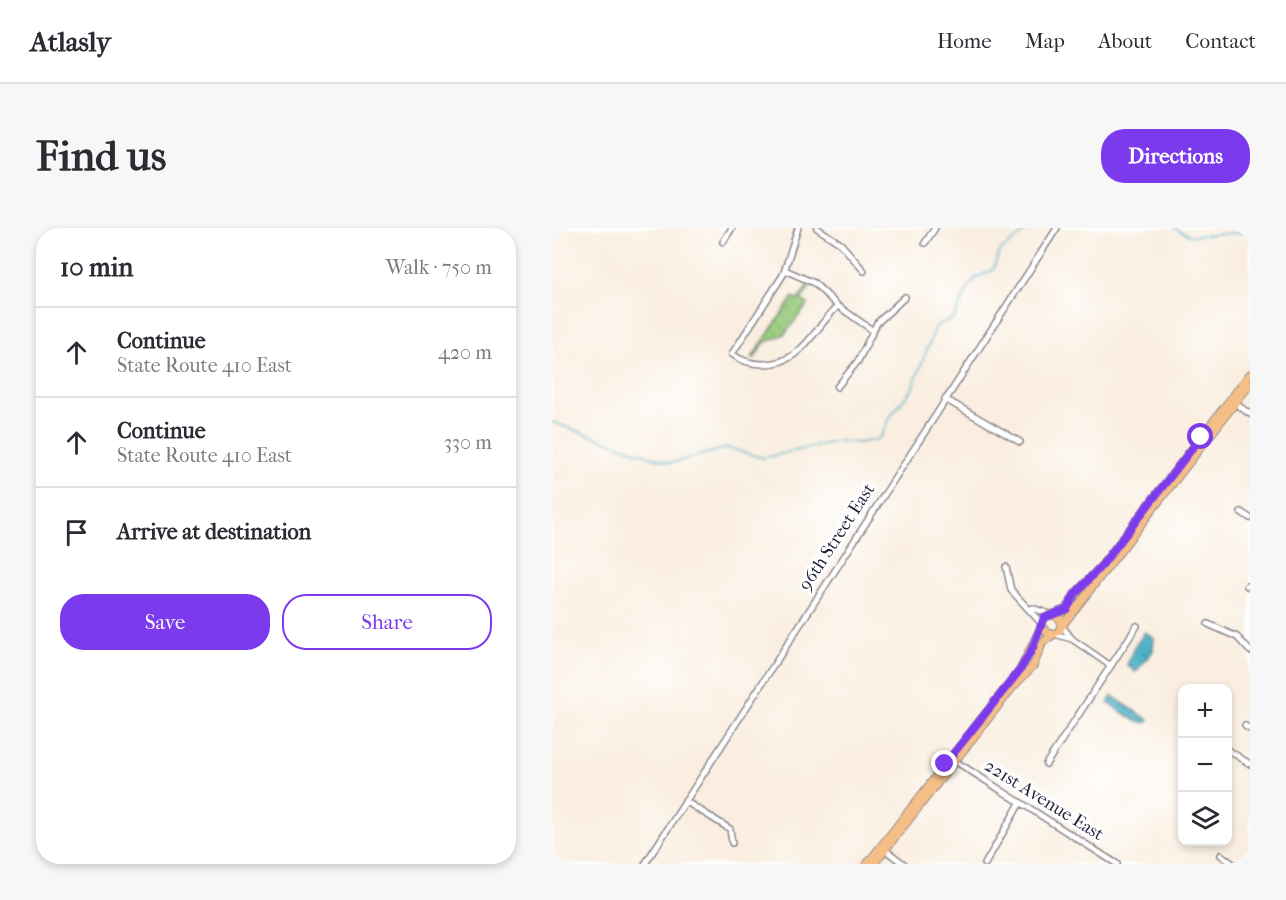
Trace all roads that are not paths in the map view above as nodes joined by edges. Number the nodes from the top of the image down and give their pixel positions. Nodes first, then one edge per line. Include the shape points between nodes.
1 (732, 228) edge
2 (798, 228) edge
3 (817, 228) edge
4 (935, 228) edge
5 (1054, 229) edge
6 (723, 242) dead end
7 (925, 243) dead end
8 (785, 270) junction
9 (864, 271) dead end
10 (905, 297) dead end
11 (838, 306) junction
12 (872, 330) junction
13 (1250, 374) edge
14 (1250, 384) edge
15 (837, 387) dead end
16 (945, 399) junction
17 (1233, 402) junction
18 (1250, 414) edge
19 (1020, 442) dead end
20 (1241, 512) dead end
21 (1250, 519) edge
22 (1006, 567) dead end
23 (1023, 603) junction
24 (1052, 614) junction
25 (1042, 624) junction
26 (1208, 624) dead end
27 (1062, 626) junction
28 (1137, 626) dead end
29 (1054, 634) junction
30 (1072, 639) junction
31 (1250, 651) edge
32 (1111, 666) junction
33 (1232, 753) edge
34 (955, 761) junction
35 (1046, 764) dead end
36 (1250, 764) edge
37 (685, 801) junction
38 (1020, 803) junction
39 (732, 843) dead end
40 (883, 848) junction
41 (1221, 855) dead end
42 (645, 864) edge
43 (867, 864) edge
44 (874, 864) edge
45 (904, 864) edge
46 (985, 864) edge
47 (1117, 864) edge
48 (1233, 864) edge

1 - 6 street
2 - 8 street
3 - 9 street via 841,243
4 - 7 street
5 - 16 street, 96th Street East
8 - 11 street via 814,282
8 - 11 street via 732,354 747,363 759,364 776,364 795,356
10 - 12 street
11 - 12 street
12 - 15 street via 858,361
13 - 17 main road
14 - 17 main road
16 - 19 street
16 - 37 street, 96th Street East
17 - 18 street
17 - 24 main road via 1075,594 1067,609
17 - 27 main road
20 - 21 street
22 - 23 street via 1009,586
23 - 24 street
23 - 25 street
24 - 25 main road
24 - 27 main road via 1059,617
25 - 29 main road via 1045,631
25 - 40 main road via 1020,670
26 - 31 street via 1237,637
27 - 29 main road
27 - 30 street
28 - 32 street
29 - 30 street
29 - 34 main road via 1043,642 1033,666
30 - 32 street
32 - 35 street
33 - 36 street
34 - 38 street, 221st Avenue East
34 - 40 main road
37 - 39 street via 730,829
37 - 42 street, 96th Street East
38 - 46 street
38 - 47 street, 221st Avenue East
40 - 43 main road
40 - 44 main road
40 - 45 street
41 - 48 street

